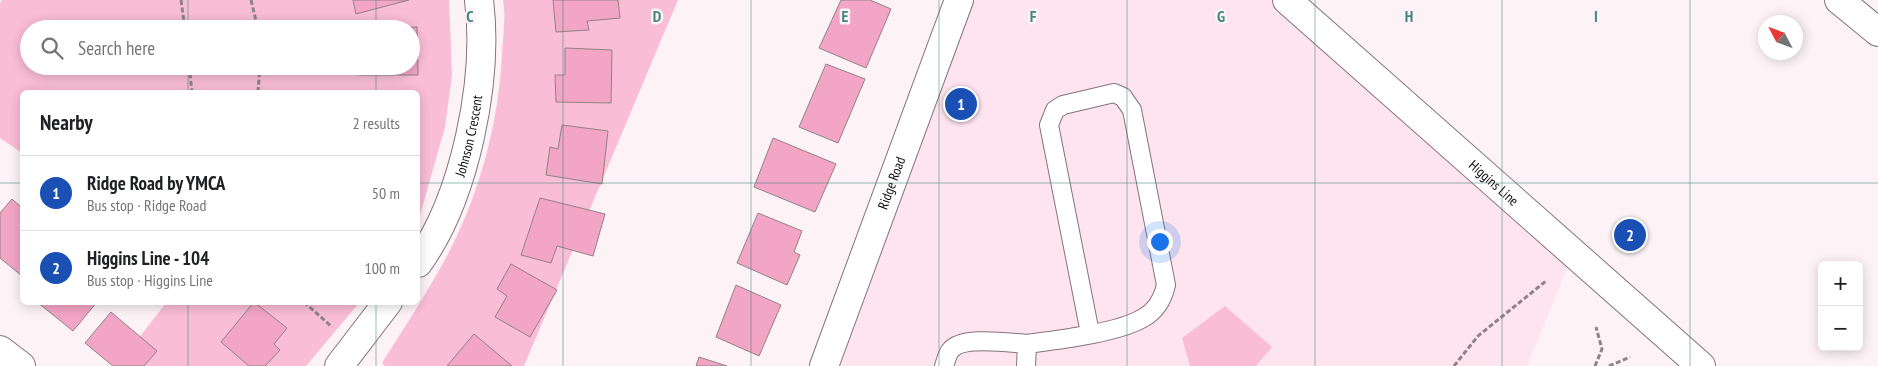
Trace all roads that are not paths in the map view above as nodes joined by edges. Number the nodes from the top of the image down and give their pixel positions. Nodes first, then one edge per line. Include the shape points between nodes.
1 (478, 0) edge
2 (959, 0) edge
3 (1287, 0) edge
4 (1839, 0) edge
5 (1878, 32) edge
6 (420, 260) edge
7 (386, 305) edge
8 (1090, 333) junction
9 (1027, 344) junction
10 (0, 350) edge
11 (347, 360) edge
12 (21, 366) edge
13 (824, 366) edge
14 (944, 366) edge
15 (1026, 366) edge
16 (1701, 366) edge

1 - 6 street, Johnson Crescent via 480,58 466,151 452,199 432,243
2 - 13 street, Ridge Road
3 - 16 street, Higgins Line
4 - 5 street
7 - 11 street
8 - 8 lane via 1122,327 1143,318 1159,304 1166,284 1132,110 1123,97 1114,94 1063,105 1055,110 1049,125
8 - 9 lane
9 - 14 lane via 965,342 950,350
9 - 15 lane
10 - 12 street

